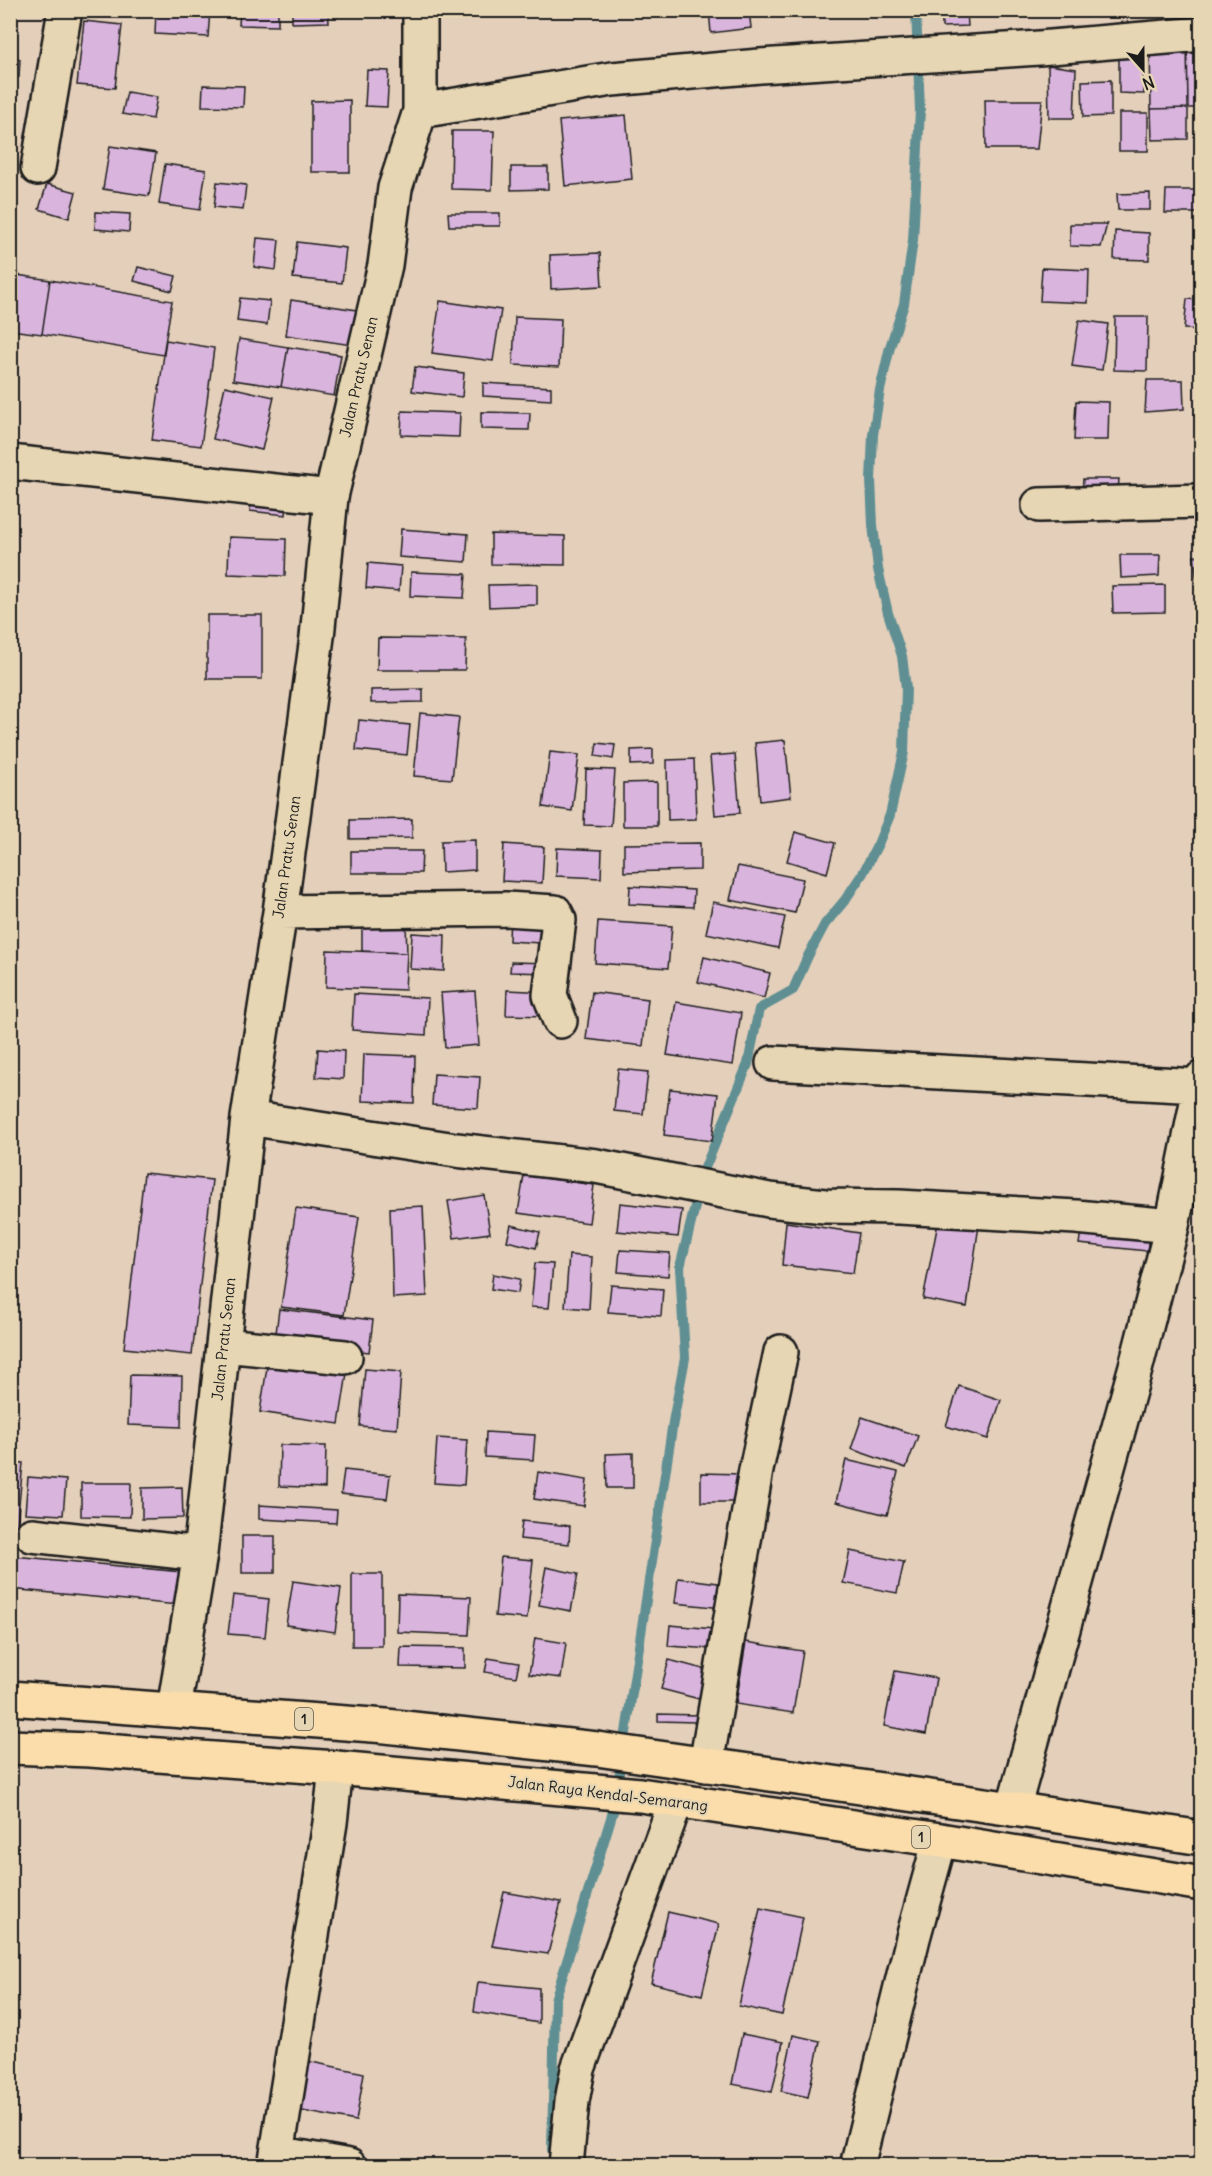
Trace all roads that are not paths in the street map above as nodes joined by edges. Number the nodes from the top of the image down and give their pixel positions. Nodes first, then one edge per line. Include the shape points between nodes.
1 (65, 10) edge
2 (420, 10) edge
3 (1202, 34) edge
4 (420, 111) junction
5 (38, 168) dead end
6 (10, 462) edge
7 (332, 496) junction
8 (1202, 501) edge
9 (1039, 505) dead end
10 (280, 912) junction
11 (560, 1021) dead end
12 (773, 1063) dead end
13 (1200, 1082) edge
14 (248, 1118) junction
15 (1172, 1226) junction
16 (223, 1345) junction
17 (781, 1352) dead end
18 (345, 1357) dead end
19 (32, 1535) dead end
20 (201, 1554) junction
21 (10, 1698) edge
22 (174, 1709) junction
23 (10, 1747) edge
24 (706, 1765) junction
25 (336, 1768) junction
26 (676, 1801) junction
27 (1013, 1809) junction
28 (1202, 1838) edge
29 (940, 1839) junction
30 (1202, 1884) edge
31 (276, 2159) edge
32 (349, 2166) edge
33 (567, 2166) edge
34 (858, 2166) edge

1 - 5 street
2 - 4 street, Jalan Pratu Senan
3 - 4 street via 612,79
4 - 7 street, Jalan Pratu Senan via 395,188 385,265
6 - 7 street
7 - 10 street, Jalan Pratu Senan
8 - 9 street
10 - 11 street via 506,909 555,912 560,920 550,995
10 - 14 street, Jalan Pratu Senan
12 - 13 street
13 - 15 street
14 - 15 street via 456,1150 596,1166 769,1200
14 - 16 street, Jalan Pratu Senan
15 - 27 street via 1107,1476
16 - 18 street
16 - 20 street, Jalan Pratu Senan
17 - 24 street via 756,1470
19 - 20 street
20 - 22 street, Jalan Pratu Senan
21 - 22 highway, 1
22 - 24 highway, 1 via 386,1726
23 - 25 highway, Jalan Raya Kendal-Semarang / 1
24 - 27 highway, 1
25 - 26 highway, Jalan Raya Kendal-Semarang / 1 via 640,1794
25 - 31 street
26 - 29 highway, Jalan Raya Kendal-Semarang / 1
26 - 33 street via 578,2069
27 - 28 highway, 1
29 - 30 highway, Jalan Raya Kendal-Semarang / 1
29 - 34 street
31 - 32 street

